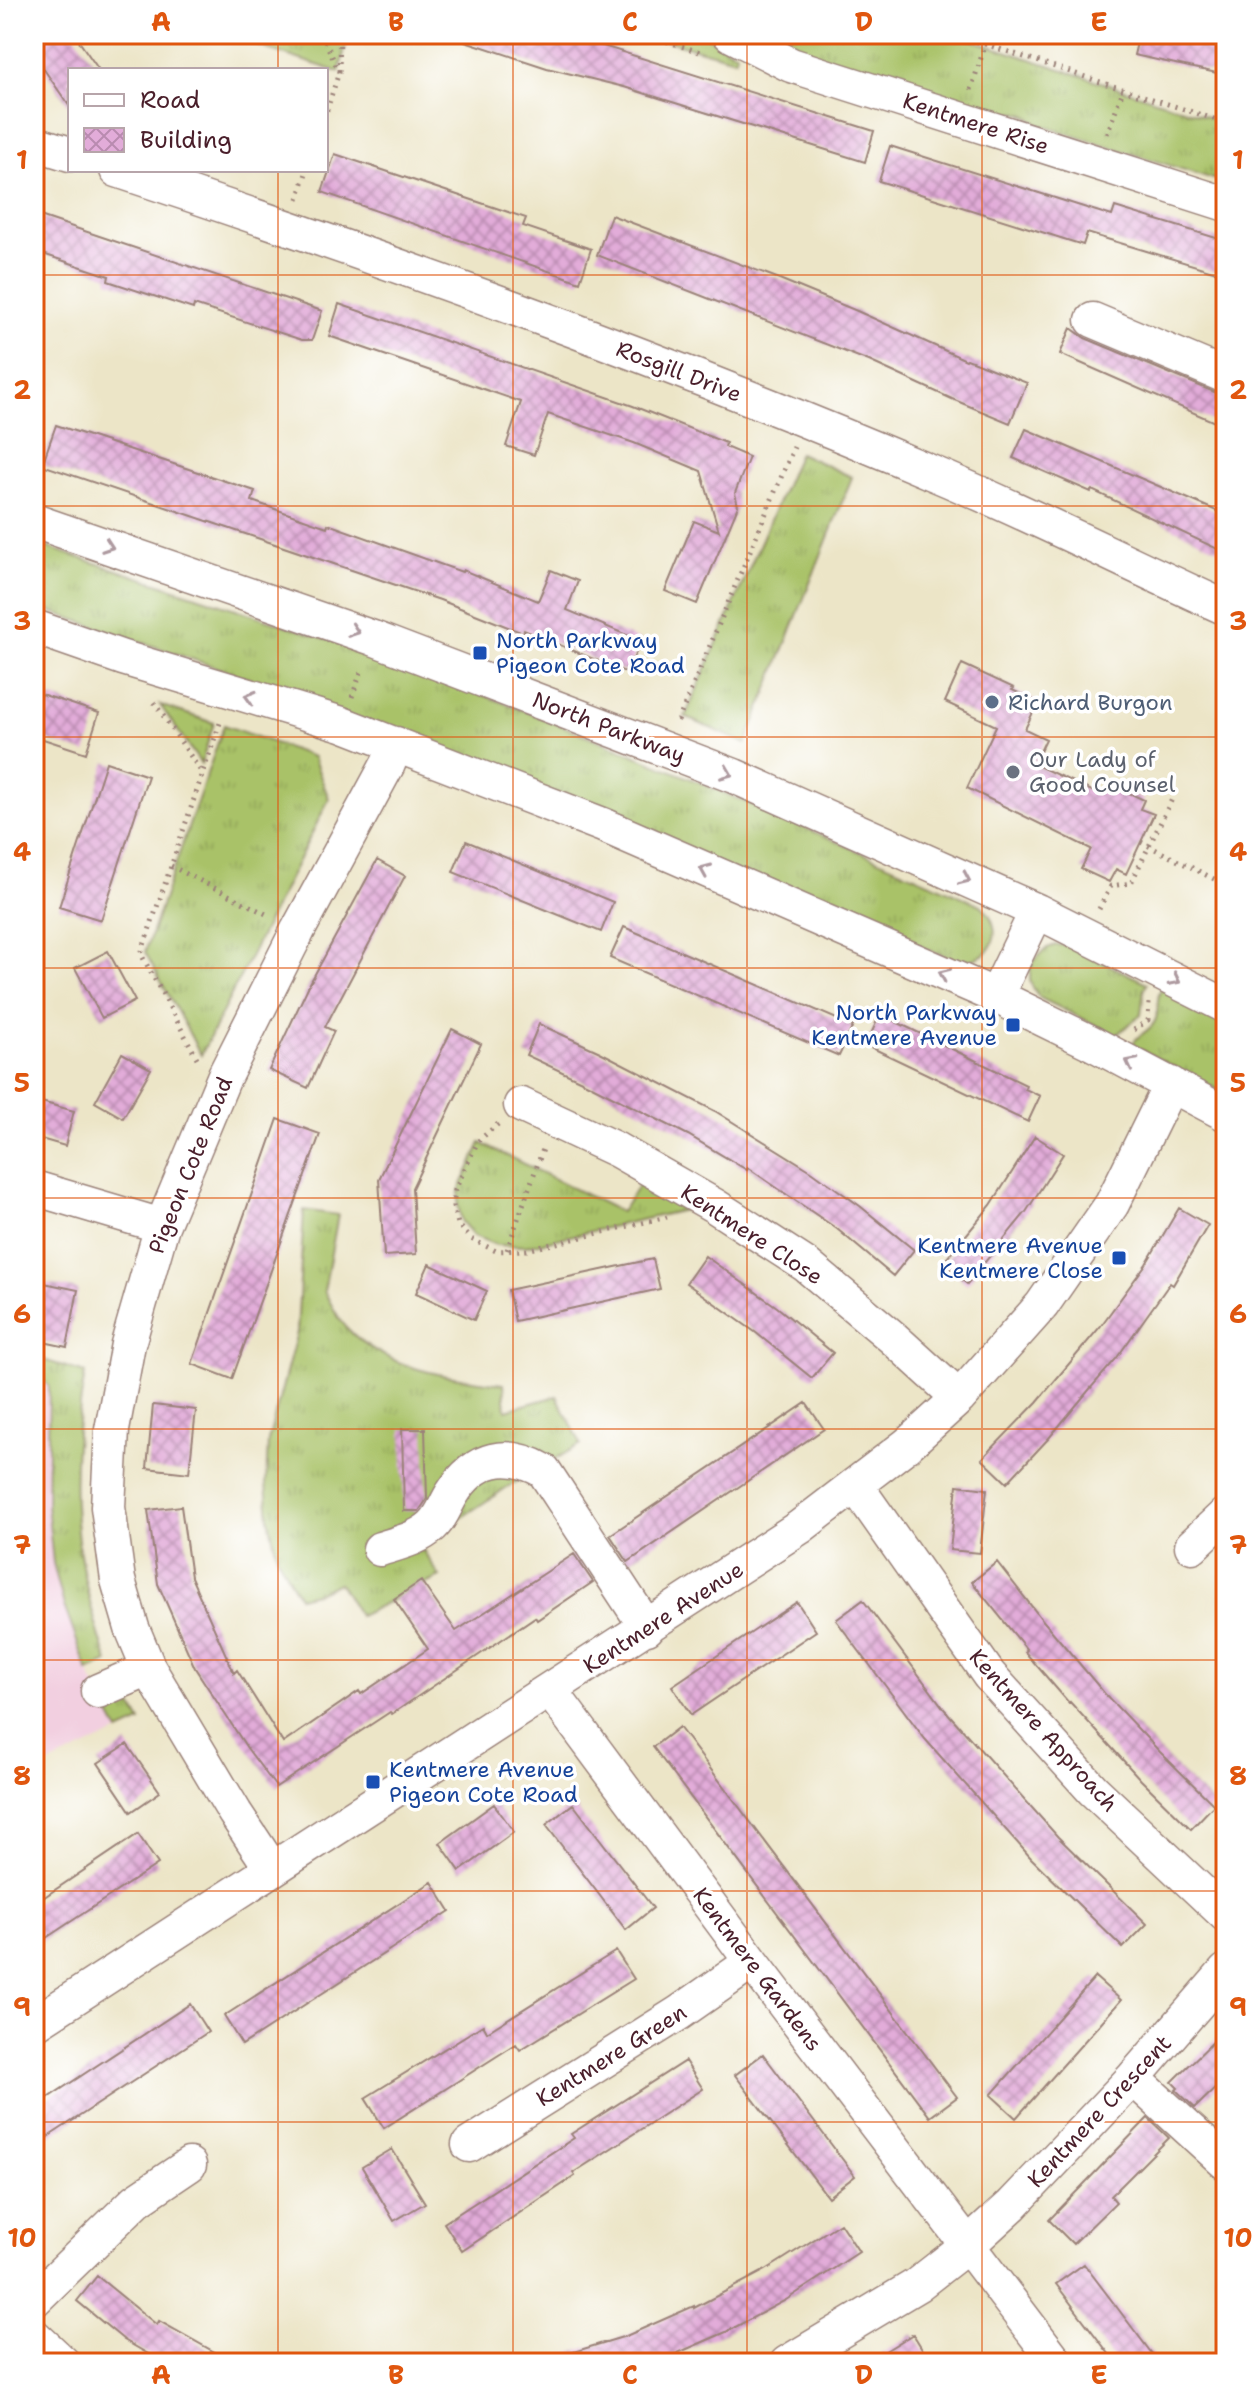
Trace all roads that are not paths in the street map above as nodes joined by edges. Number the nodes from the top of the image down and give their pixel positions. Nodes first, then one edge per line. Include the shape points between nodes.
1 (730, 34) edge
2 (34, 143) edge
3 (68, 153) edge
4 (123, 172) edge
5 (1226, 204) edge
6 (1093, 320) dead end
7 (1226, 376) edge
8 (34, 521) edge
9 (1226, 608) edge
10 (34, 627) edge
11 (396, 744) junction
12 (1037, 911) junction
13 (996, 996) junction
14 (1223, 996) edge
15 (1171, 1084) junction
16 (521, 1105) road end
17 (1226, 1114) edge
18 (34, 1188) edge
19 (162, 1226) junction
20 (959, 1398) junction
21 (856, 1486) junction
22 (1226, 1514) edge
23 (1192, 1546) dead end
24 (380, 1549) dead end
25 (647, 1628) junction
26 (149, 1669) junction
27 (550, 1690) junction
28 (98, 1691) dead end
29 (272, 1869) junction
30 (1226, 1915) edge
31 (752, 1962) junction
32 (1226, 1971) edge
33 (34, 2024) edge
34 (1133, 2078) junction
35 (469, 2145) dead end
36 (1225, 2162) edge
37 (189, 2165) dead end
38 (967, 2246) junction
39 (34, 2300) edge
40 (34, 2336) edge
41 (63, 2363) edge
42 (787, 2363) edge
43 (1057, 2363) edge

1 - 5 street, Kentmere Rise via 791,65
2 - 3 street
4 - 9 street, Rosgill Drive via 497,301 805,420 938,475
6 - 7 street
8 -> 12 street, North Parkway via 373,638 666,749
11 -> 10 street
13 -> 11 street via 603,825
11 - 19 street, Pigeon Cote Road via 225,1075
12 - 13 street
12 -> 14 street, North Parkway via 1159,972
15 -> 13 street
15 - 17 street
15 - 20 street, Kentmere Avenue via 1112,1204 1042,1305
16 - 20 street, Kentmere Close via 617,1150 806,1265
18 - 19 street
19 - 26 street, Pigeon Cote Road via 128,1344 112,1430 108,1507 118,1580
20 - 21 street, Kentmere Avenue
21 - 25 street, Kentmere Avenue
21 - 30 street, Kentmere Approach via 989,1675 1093,1790
22 - 23 street
24 - 25 street via 425,1533 476,1467 510,1458 528,1462 544,1471
25 - 27 street, Kentmere Avenue
26 - 28 street
26 - 29 street, Pigeon Cote Road
27 - 29 street, Kentmere Avenue
27 - 31 street, Kentmere Gardens
29 - 33 street, Kentmere Avenue
31 - 35 street, Kentmere Green
31 - 38 street, Kentmere Gardens
32 - 34 street, Kentmere Crescent
34 - 36 street
34 - 38 street, Kentmere Crescent
37 - 39 street via 137,2200
38 - 42 street, Kentmere Crescent via 917,2285
38 - 43 street
40 - 41 street

